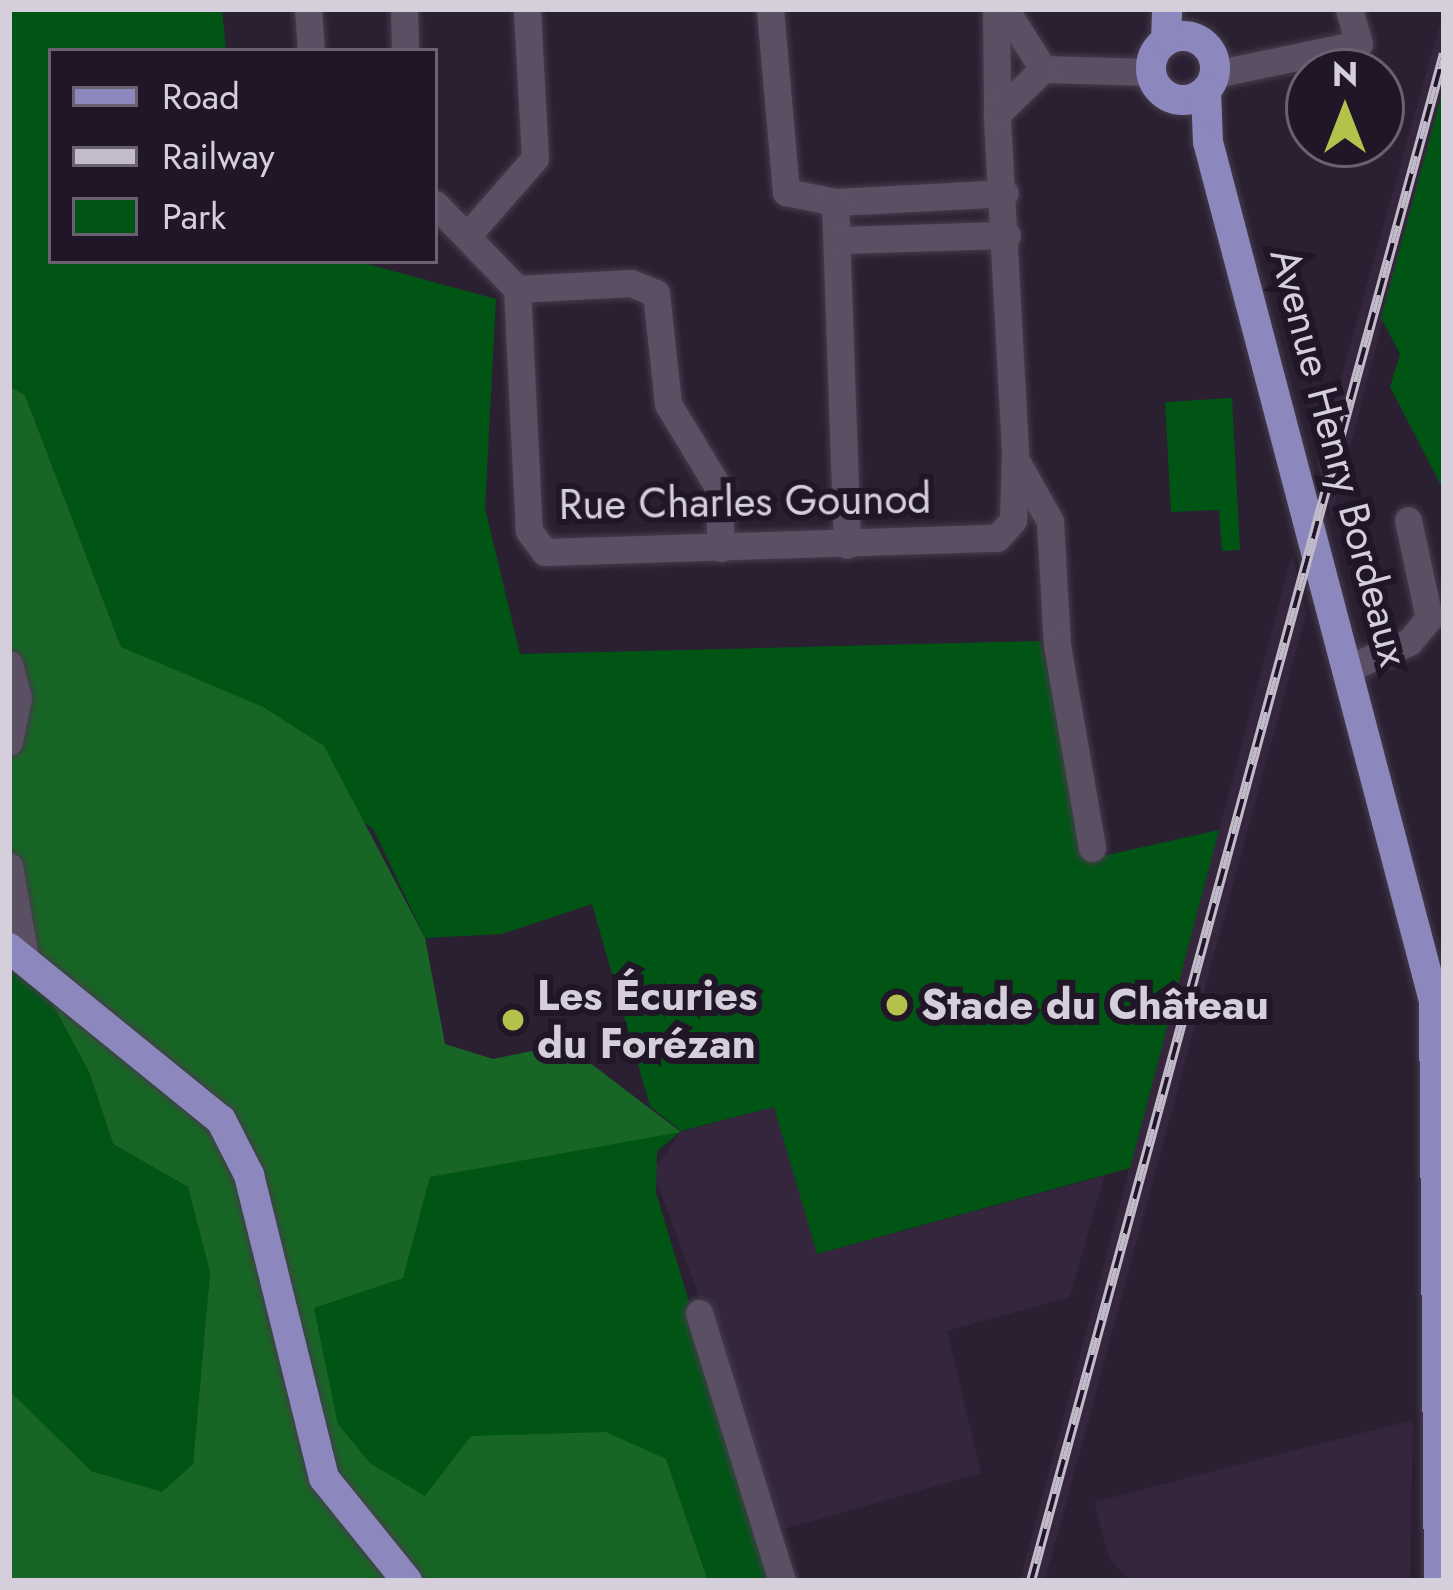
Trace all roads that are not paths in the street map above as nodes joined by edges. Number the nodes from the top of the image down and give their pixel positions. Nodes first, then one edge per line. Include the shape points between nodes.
1 (308, 9) edge
2 (404, 9) edge
3 (527, 9) edge
4 (770, 9) edge
5 (996, 9) edge
6 (1005, 9) edge
7 (1167, 9) edge
8 (1182, 9) edge
9 (1349, 9) edge
10 (1199, 40) junction
11 (1166, 41) junction
12 (311, 48) edge
13 (405, 48) edge
14 (1043, 69) junction
15 (1151, 73) junction
16 (1202, 89) junction
17 (998, 114) junction
18 (1005, 193) junction
19 (835, 202) junction
20 (438, 207) edge
21 (1007, 235) junction
22 (467, 236) junction
23 (838, 240) junction
24 (517, 289) junction
25 (1015, 459) junction
26 (1408, 520) dead end
27 (847, 544) junction
28 (722, 548) junction
29 (9, 664) edge
30 (1353, 666) junction
31 (9, 742) edge
32 (1092, 848) dead end
33 (9, 866) edge
34 (17, 955) edge
35 (699, 1313) dead end
36 (1442, 1333) edge
37 (407, 1581) edge
38 (782, 1581) edge
39 (1438, 1581) edge

1 - 12 street
2 - 13 street
3 - 22 street via 535,158
4 - 19 street via 779,185
5 - 17 street
6 - 14 street
7 - 11 main road
8 - 10 main road
9 - 16 street via 1359,44
10 - 11 main road
10 - 16 main road, Avenue Henry Bordeaux
11 - 15 main road
14 - 15 street
14 - 17 street
15 - 16 main road via 1163,93
16 - 30 main road, Avenue Henry Bordeaux via 1208,142
17 - 18 street
18 - 19 street
18 - 21 street
19 - 23 street
20 - 22 street
21 - 23 street
21 - 25 street
22 - 24 street
23 - 27 street
24 - 28 street via 631,283 656,293 668,404 718,487
24 - 28 street, Rue Charles Gounod via 535,544 557,554
25 - 27 street, Rue Charles Gounod via 1013,520 997,538
25 - 32 street via 1050,521 1057,645
26 - 30 street via 1429,618 1409,642
27 - 28 street, Rue Charles Gounod
29 - 31 street via 18,698
30 - 36 main road, Avenue Henry Bordeaux via 1434,1001
33 - 34 street
34 - 37 main road via 221,1120 249,1175 324,1478
35 - 38 street
36 - 39 main road, Avenue Henry Bordeaux

